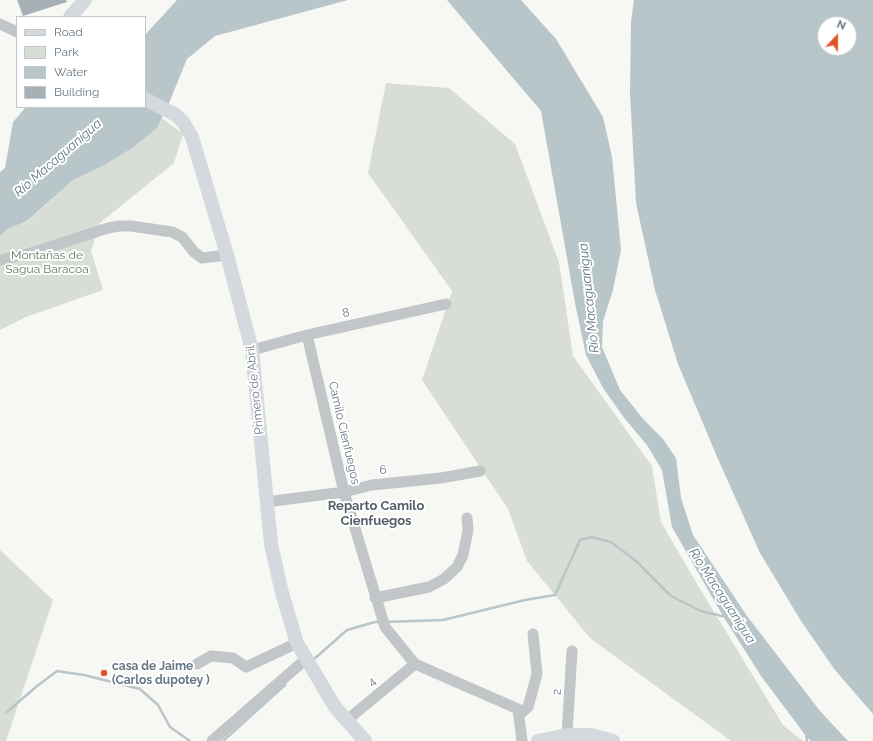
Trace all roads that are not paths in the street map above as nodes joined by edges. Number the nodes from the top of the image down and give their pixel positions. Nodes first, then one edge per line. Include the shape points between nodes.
1 (85, 0) edge
2 (71, 16) edge
3 (0, 24) edge
4 (16, 32) edge
5 (146, 100) edge
6 (227, 255) junction
7 (0, 260) edge
8 (446, 304) dead end
9 (307, 335) junction
10 (252, 350) junction
11 (480, 471) dead end
12 (344, 492) junction
13 (266, 502) junction
14 (467, 518) dead end
15 (375, 598) junction
16 (533, 634) dead end
17 (297, 643) junction
18 (572, 651) dead end
19 (309, 663) junction
20 (197, 664) dead end
21 (415, 664) junction
22 (519, 715) junction
23 (347, 720) junction
24 (567, 735) junction
25 (212, 741) edge
26 (365, 741) edge
27 (522, 741) edge
28 (538, 741) edge
29 (613, 741) edge

1 - 2 main road
3 - 4 street
5 - 6 main road, Primero de Abril via 176,115 192,137
6 - 7 street via 202,258 182,237 172,232 118,226
6 - 10 main road, Primero de Abril
8 - 9 street, 8
9 - 10 street, 8
9 - 12 street, Camilo Cienfuegos
10 - 13 main road, Primero de Abril
11 - 12 street, 6 via 441,478 372,484
12 - 13 street, 6
12 - 15 street, Camilo Cienfuegos
13 - 17 main road, Primero de Abril via 271,544
14 - 15 street via 468,530 463,555 457,567 444,579 429,587
15 - 21 street, Camilo Cienfuegos via 385,627
16 - 22 street via 538,674 528,707
17 - 19 main road, Primero de Abril
17 - 20 street via 246,667 233,658 211,656
18 - 24 street, 2
19 - 23 main road, Primero de Abril via 335,708
19 - 25 street
21 - 22 street, Camilo Cienfuegos via 518,709
21 - 23 street, 4
22 - 27 street
23 - 26 main road, Primero de Abril
24 - 28 main road
24 - 29 main road via 591,735

